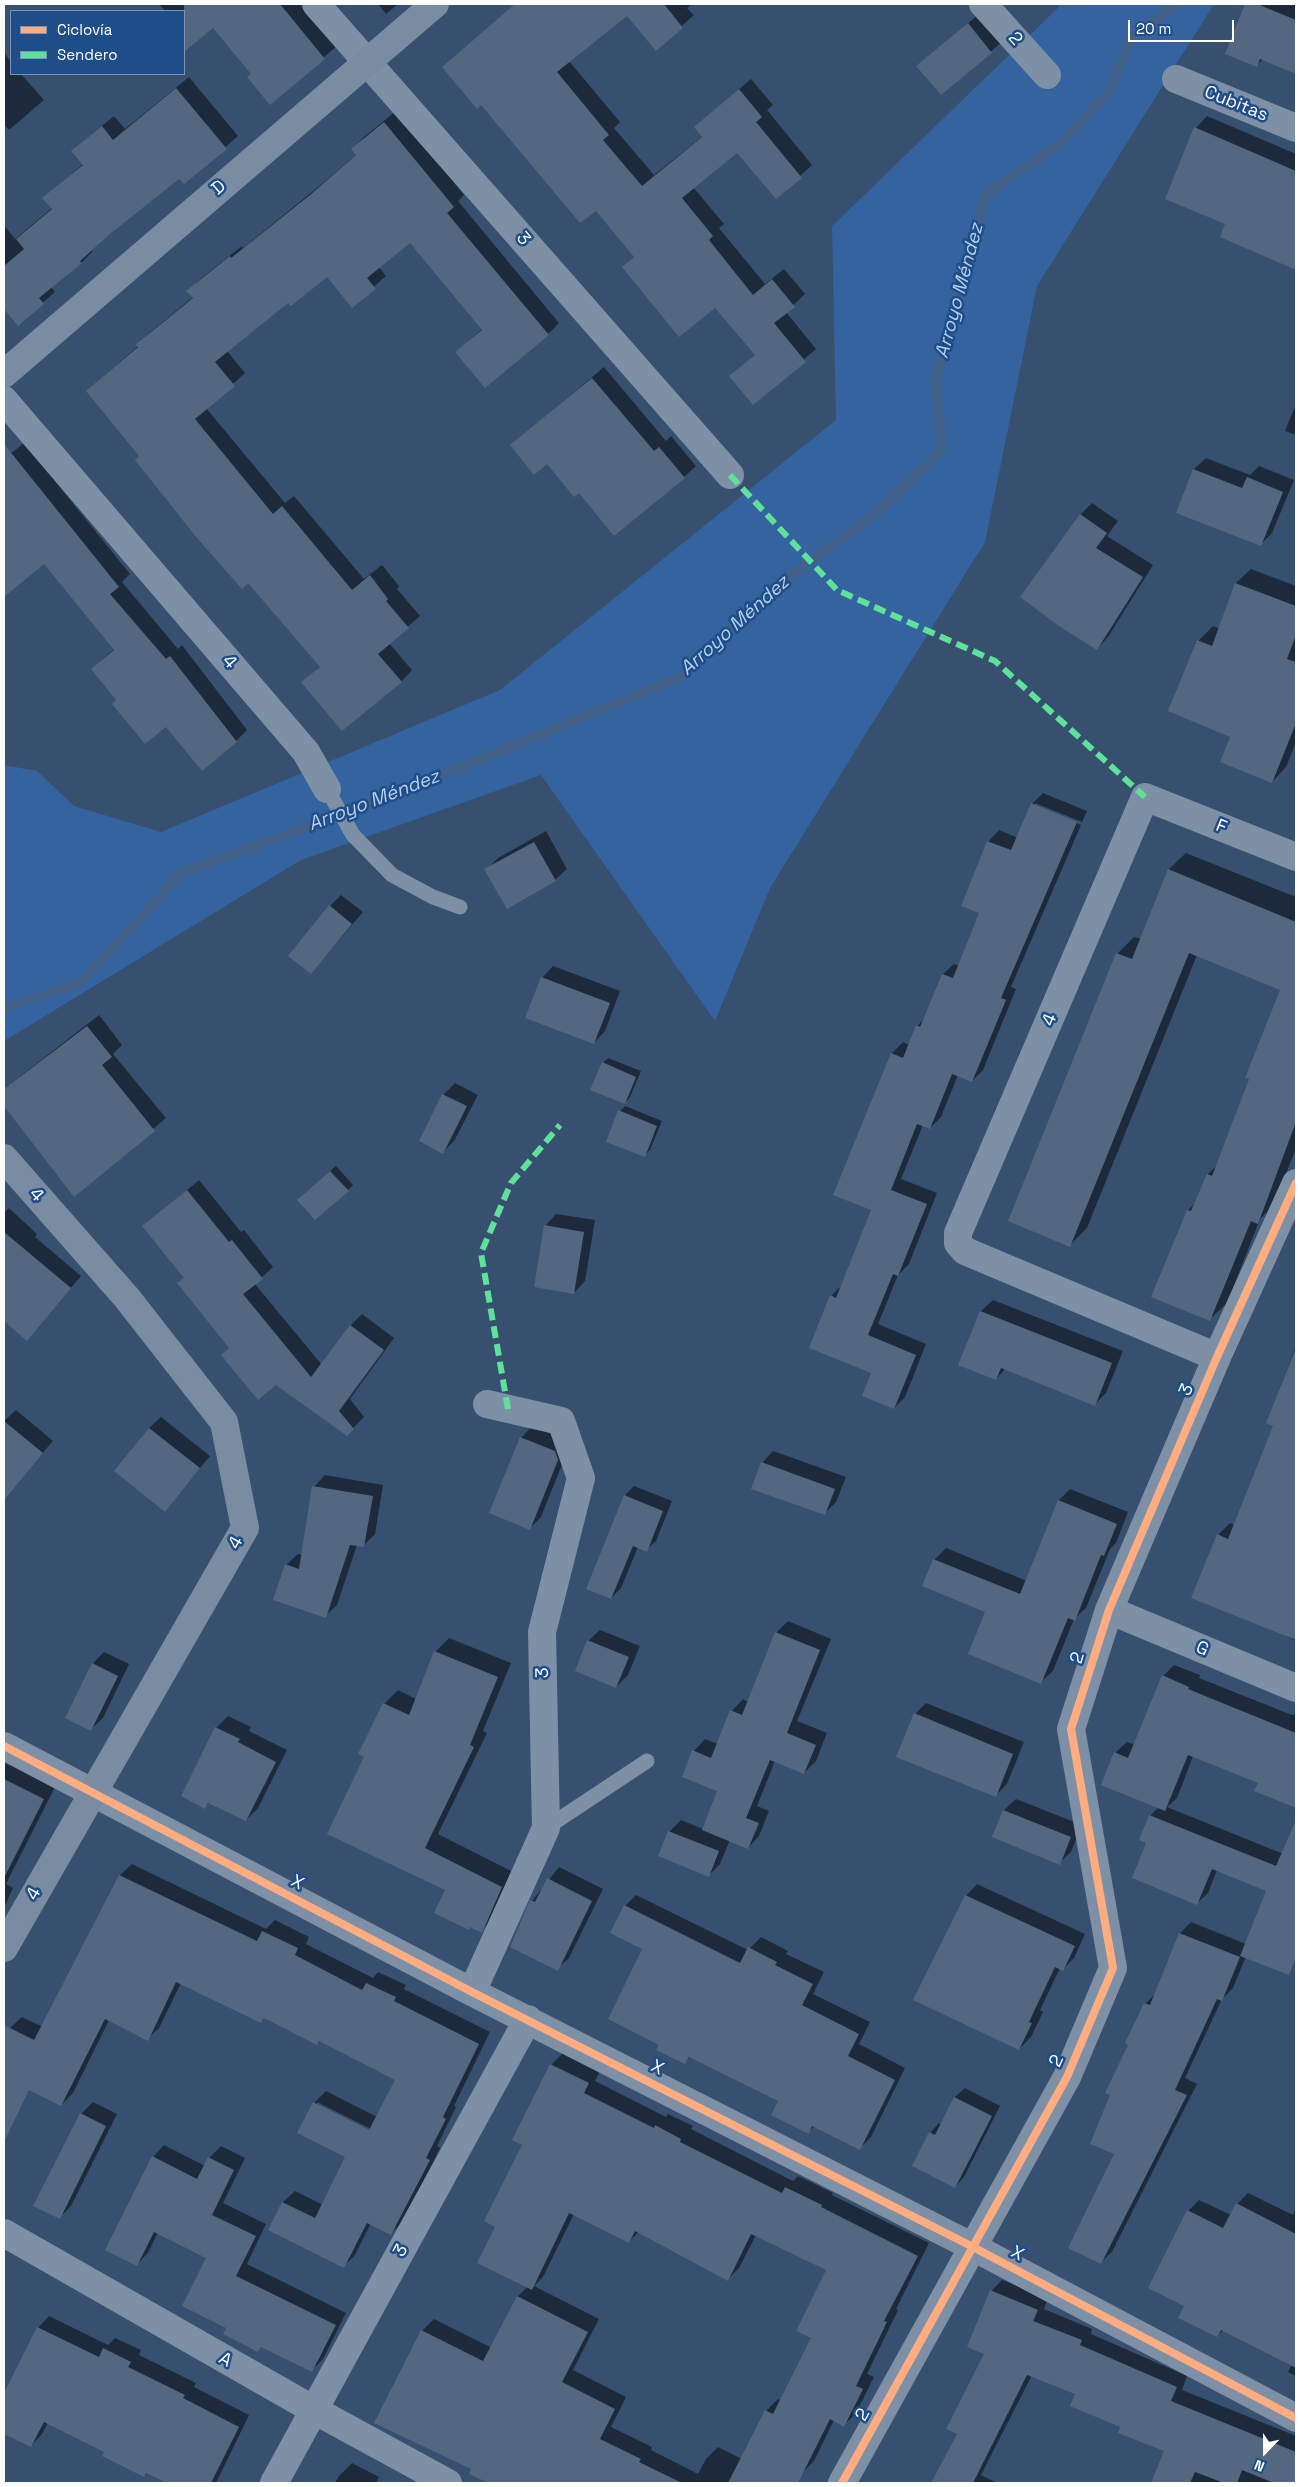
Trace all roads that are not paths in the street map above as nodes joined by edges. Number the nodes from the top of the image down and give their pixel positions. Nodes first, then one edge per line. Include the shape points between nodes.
1 (316, 4) edge
2 (435, 4) edge
3 (983, 4) edge
4 (366, 61) junction
5 (1047, 75) dead end
6 (1176, 79) dead end
7 (1296, 128) edge
8 (4, 374) edge
9 (4, 400) edge
10 (730, 475) dead end
11 (327, 789) joint
12 (1145, 797) joint
13 (1296, 857) edge
14 (460, 908) dead end
15 (4, 1160) edge
16 (1296, 1183) edge
17 (1217, 1358) junction
18 (487, 1404) dead end
19 (1109, 1610) junction
20 (1296, 1688) edge
21 (4, 1746) edge
22 (647, 1762) dead end
23 (92, 1793) junction
24 (546, 1828) junction
25 (4, 1948) edge
26 (472, 1992) junction
27 (528, 2019) junction
28 (4, 2233) edge
29 (973, 2247) junction
30 (314, 2410) junction
31 (1296, 2418) edge
32 (274, 2483) edge
33 (448, 2483) edge
34 (842, 2483) edge

1 - 4 street, 3
2 - 4 street, D
3 - 5 street, 2
4 - 8 street, D
4 - 10 street, 3
6 - 7 street, Cubitas
9 - 11 street, 4 via 306,752
11 - 14 lane, 4 via 353,835 392,875
12 - 13 street, F
12 - 17 street, 4 via 958,1233 958,1243 965,1251
15 - 23 street, 4 via 127,1298 224,1422 244,1528
16 - 17 street, 3
17 - 19 street, 3
18 - 24 street, 3 via 561,1421 581,1478 542,1632
19 - 20 street, G
19 - 29 street, 2 via 1071,1729 1114,1968 1067,2077
21 - 23 street, X
22 - 24 lane
23 - 25 street, 4
23 - 26 street, X
24 - 26 street, 3
26 - 27 street, X
27 - 29 street, X
27 - 30 street, 3
28 - 30 street, A
29 - 31 street, X
29 - 34 street, 2
30 - 32 street, 3
30 - 33 street, A

